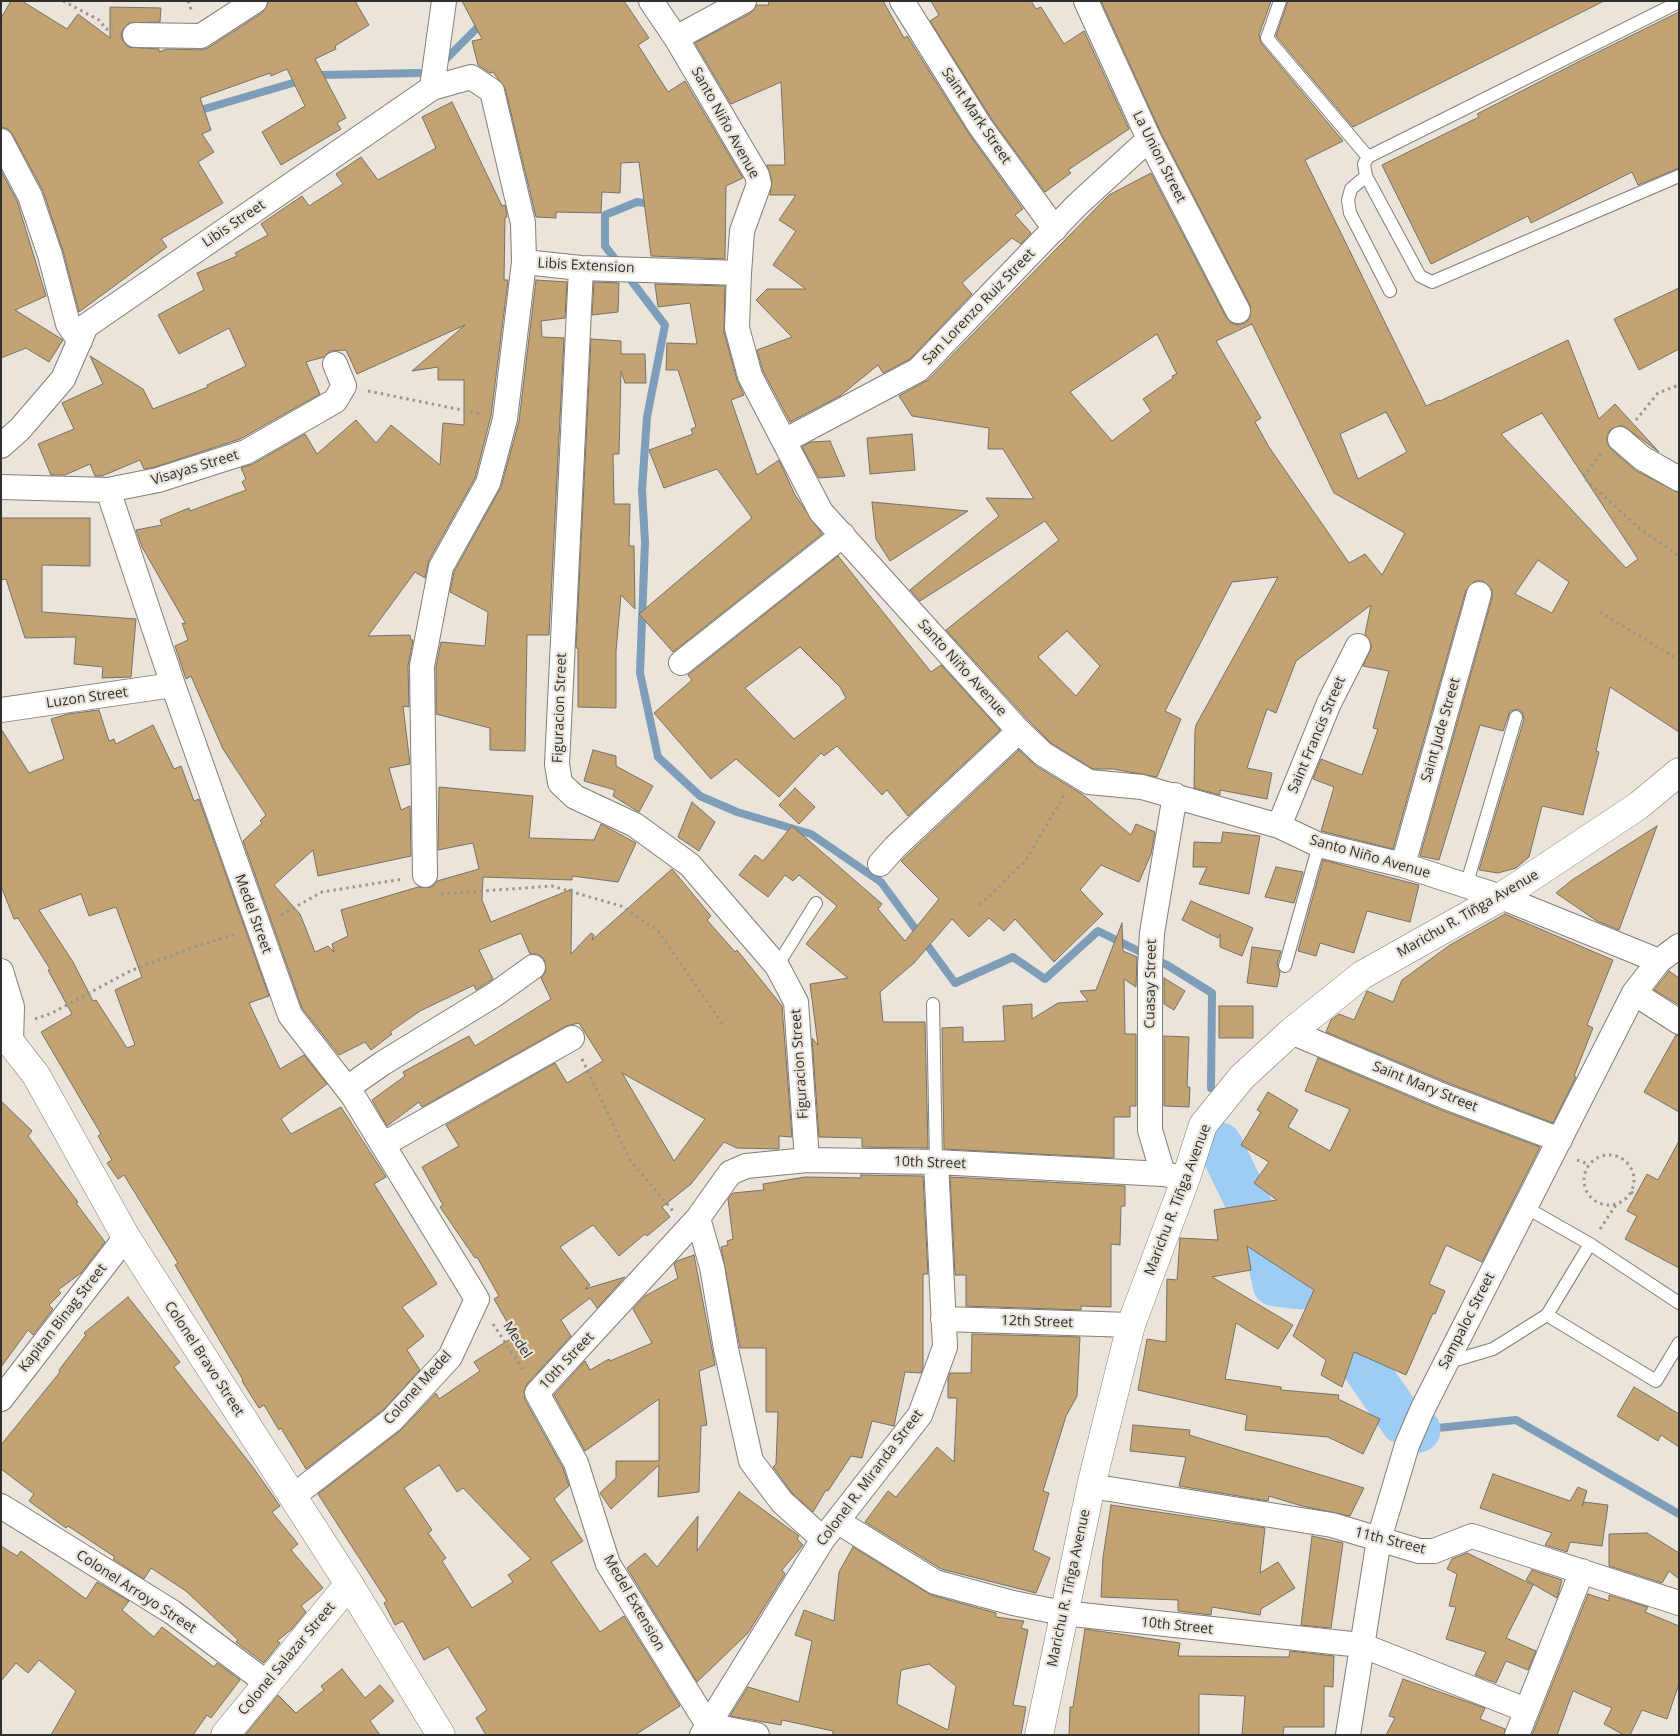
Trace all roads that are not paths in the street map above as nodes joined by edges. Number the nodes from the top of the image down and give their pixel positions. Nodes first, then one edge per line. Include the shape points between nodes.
1 (255, 1) edge
2 (444, 1) edge
3 (651, 1) edge
4 (744, 1) edge
5 (902, 1) edge
6 (1086, 1) edge
7 (1280, 1) edge
8 (1679, 2) edge
9 (135, 35) road end
10 (676, 38) junction
11 (432, 88) junction
12 (1149, 139) junction
13 (1, 141) edge
14 (1368, 157) junction
15 (1366, 176) junction
16 (1679, 176) edge
17 (1055, 229) junction
18 (524, 262) junction
19 (581, 268) junction
20 (739, 273) junction
21 (1390, 291) dead end
22 (1238, 311) dead end
23 (80, 341) junction
24 (335, 364) dead end
25 (1620, 439) dead end
26 (784, 441) junction
27 (1, 446) edge
28 (1679, 480) edge
29 (1, 487) edge
30 (108, 490) junction
31 (843, 535) junction
32 (1479, 594) dead end
33 (1358, 646) dead end
34 (681, 663) dead end
35 (173, 685) junction
36 (1, 710) edge
37 (1516, 717) dead end
38 (1018, 731) junction
39 (1679, 772) edge
40 (1175, 795) junction
41 (1279, 826) junction
42 (1319, 846) junction
43 (880, 864) dead end
44 (1403, 866) junction
45 (425, 875) road end
46 (1466, 886) junction
47 (1501, 897) junction
48 (816, 903) dead end
49 (1679, 946) edge
50 (1659, 961) junction
51 (777, 966) junction
52 (1285, 966) dead end
53 (533, 967) dead end
54 (1, 971) edge
55 (1634, 993) junction
56 (933, 1004) dead end
57 (1679, 1022) edge
58 (1292, 1032) junction
59 (8, 1036) edge
60 (572, 1038) dead end
61 (347, 1088) junction
62 (1560, 1140) junction
63 (384, 1144) junction
64 (807, 1160) junction
65 (936, 1162) junction
66 (1174, 1176) junction
67 (1525, 1207) junction
68 (693, 1223) junction
69 (126, 1237) junction
70 (1590, 1244) junction
71 (477, 1299) joint
72 (1679, 1303) edge
73 (1547, 1315) junction
74 (943, 1318) junction
75 (1131, 1325) junction
76 (1679, 1344) edge
77 (1446, 1364) junction
78 (537, 1393) joint
79 (1, 1399) edge
80 (1091, 1486) junction
81 (292, 1497) junction
82 (1, 1506) edge
83 (830, 1530) junction
84 (1379, 1539) junction
85 (1582, 1571) junction
86 (349, 1584) junction
87 (1679, 1603) edge
88 (1063, 1613) junction
89 (1361, 1645) junction
90 (267, 1683) junction
91 (1526, 1710) junction
92 (705, 1730) edge
93 (226, 1734) edge
94 (441, 1735) edge
95 (757, 1735) edge
96 (1039, 1735) edge
97 (1348, 1735) edge
98 (1517, 1735) edge

1 - 9 street via 201,36
2 - 11 street
3 - 10 street, Santo Niño Avenue
4 - 10 street
5 - 17 street, Saint Mark Street via 980,126
6 - 12 street, La Union Street
7 - 14 lane via 1267,38
8 - 14 lane
10 - 20 street, Santo Niño Avenue via 758,175 759,184 742,231
11 - 18 street, Libis Extension via 471,77 492,91 523,224
11 - 23 street, Libis Street via 86,326
12 - 17 street, San Lorenzo Ruiz Street
12 - 22 street, La Union Street
13 - 23 street via 30,196 68,324
14 - 15 lane via 1364,164
15 - 16 lane via 1420,276 1432,282
15 - 21 lane via 1351,189 1348,200 1350,213
17 - 26 street, San Lorenzo Ruiz Street via 918,370
18 - 19 street, Libis Extension
18 - 45 street via 505,419 488,483 441,567 422,666
19 - 20 street, Libis Extension
19 - 51 street, Figuracion Street via 557,764 560,783 576,797 635,825 690,865
20 - 26 street, Santo Niño Avenue via 738,328 750,376
23 - 27 street, Libis Street via 63,379
24 - 30 street, Visayas Street via 344,386 335,401 246,452 158,480
25 - 28 street via 1642,458
26 - 31 street, Santo Niño Avenue via 822,512
29 - 30 street, Visayas Street
30 - 35 street, Medel Street
31 - 34 street
31 - 38 street, Santo Niño Avenue
32 - 44 street, Saint Jude Street
33 - 41 street, Saint Francis Street via 1333,695
35 - 36 street, Luzon Street
35 - 61 street, Medel Street via 290,1015
37 - 46 lane
38 - 40 street, Santo Niño Avenue via 1043,754 1089,782 1142,787
38 - 43 street
39 - 47 main road, Marichu R. Tiñga Avenue via 1631,811
40 - 41 street, Santo Niño Avenue
40 - 66 street, Cuasay Street via 1152,933 1150,966 1150,1130
41 - 42 street, Santo Niño Avenue
42 - 44 street, Santo Niño Avenue
42 - 52 lane
44 - 46 street, Santo Niño Avenue
46 - 47 street, Santo Niño Avenue
47 - 50 street, Santo Niño Avenue
47 - 58 main road, Marichu R. Tiñga Avenue via 1362,975
48 - 51 lane
49 - 50 street, Sampaloc Street
50 - 55 street, Sampaloc Street
51 - 64 street, Figuracion Street via 796,1002
53 - 61 street
54 - 59 street via 12,1007
55 - 57 street
55 - 62 street, Sampaloc Street
56 - 65 lane
58 - 62 street, Saint Mary Street via 1446,1097
58 - 66 main road, Marichu R. Tiñga Avenue via 1242,1077 1203,1125
59 - 69 main road, Colonel Bravo Street via 36,1075
60 - 63 street
61 - 63 street, Medel Street
62 - 67 street, Sampaloc Street
63 - 71 street, Medel Street
64 - 65 street, 10th Street
64 - 68 street, 10th Street via 746,1166 730,1174
65 - 66 street, 10th Street
65 - 74 street, Colonel R. Miranda Street
66 - 75 main road, Marichu R. Tiñga Avenue
67 - 70 lane
67 - 77 street, Sampaloc Street
68 - 78 street, 10th Street
68 - 83 street, 10th Street via 712,1267 751,1461 782,1502
69 - 79 street, Kapitan Binag Street
69 - 81 main road, Colonel Bravo Street
70 - 72 lane
70 - 73 lane
71 - 81 street, Colonel Medel via 450,1357 392,1420
73 - 76 lane via 1656,1381
73 - 77 lane via 1493,1349
74 - 75 street, 12th Street
74 - 83 street, Colonel R. Miranda Street via 945,1347 920,1415
75 - 80 main road, Marichu R. Tiñga Avenue
77 - 84 street, Sampaloc Street via 1408,1445
78 - 92 street, Medel Extension via 576,1463 608,1564
80 - 84 street, 11th Street via 1332,1525
80 - 88 main road, Marichu R. Tiñga Avenue
81 - 86 main road, Colonel Bravo Street
82 - 90 street, Colonel Arroyo Street via 172,1612
83 - 88 street, 10th Street via 936,1582
83 - 92 street, Colonel R. Miranda Street
84 - 85 street, 11th Street via 1419,1551 1434,1551 1472,1536
84 - 89 street, Sampaloc Street
85 - 87 street, 11th Street
85 - 91 street
86 - 90 main road, Colonel Salazar Street
86 - 94 main road, Colonel Bravo Street
88 - 89 street, 10th Street
88 - 96 main road, Marichu R. Tiñga Avenue
89 - 91 street, 10th Street
89 - 97 street, Sampaloc Street
90 - 93 main road, Colonel Salazar Street
91 - 98 street
92 - 95 street

